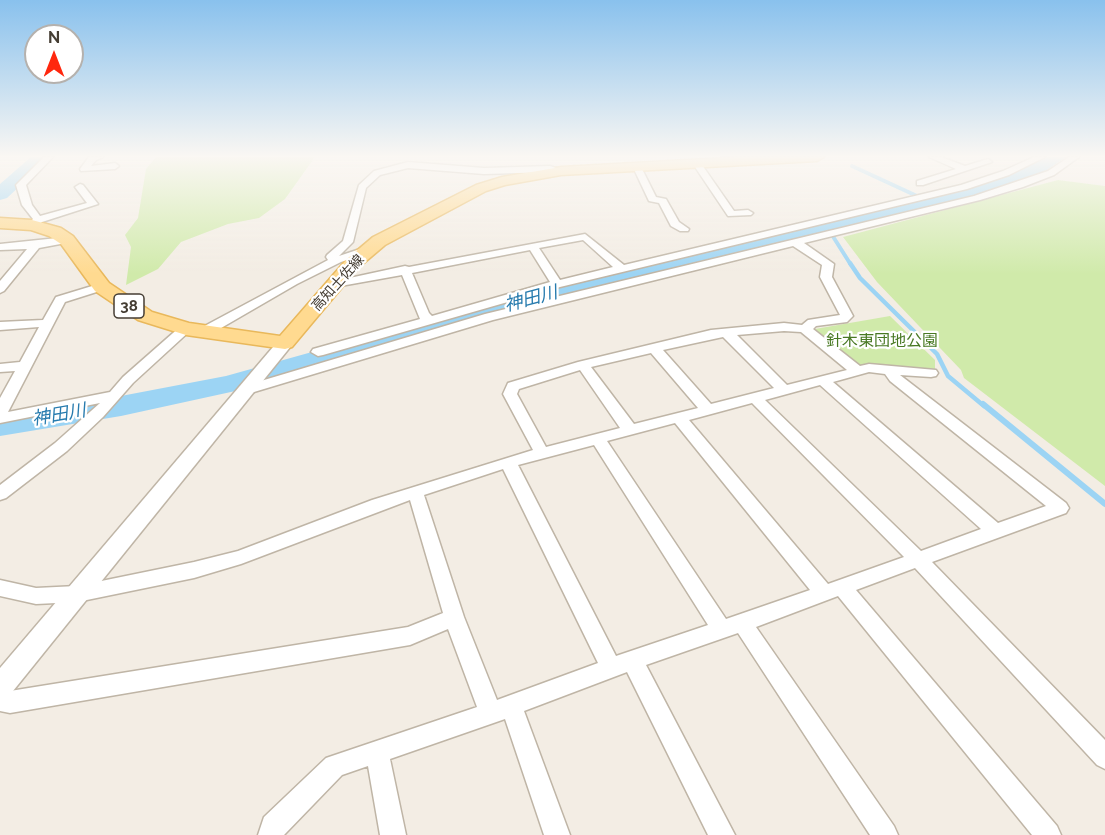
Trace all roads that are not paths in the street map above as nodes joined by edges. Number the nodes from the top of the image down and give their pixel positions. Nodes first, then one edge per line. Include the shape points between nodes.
1 (24, 196) edge
2 (87, 196) edge
3 (360, 196) edge
4 (466, 196) edge
5 (651, 196) edge
6 (719, 196) edge
7 (930, 196) edge
8 (982, 196) edge
9 (748, 213) dead end
10 (35, 222) junction
11 (0, 223) edge
12 (684, 230) dead end
13 (67, 240) junction
14 (794, 242) junction
15 (36, 245) junction
16 (533, 247) junction
17 (0, 248) edge
18 (369, 249) junction
19 (336, 260) junction
20 (405, 269) junction
21 (622, 269) junction
22 (335, 284) junction
23 (557, 284) junction
24 (102, 287) junction
25 (0, 289) edge
26 (428, 319) junction
27 (48, 323) junction
28 (0, 326) edge
29 (805, 329) junction
30 (195, 330) junction
31 (727, 333) junction
32 (285, 343) junction
33 (654, 348) junction
34 (318, 352) dead end
35 (583, 365) junction
36 (25, 366) junction
37 (0, 368) edge
38 (890, 370) junction
39 (857, 371) junction
40 (931, 373) dead end
41 (823, 380) junction
42 (251, 386) junction
43 (784, 390) junction
44 (755, 398) junction
45 (106, 404) junction
46 (708, 410) junction
47 (0, 412) edge
48 (0, 418) edge
49 (679, 418) junction
50 (630, 430) junction
51 (598, 439) junction
52 (542, 453) junction
53 (508, 462) junction
54 (414, 493) junction
55 (0, 494) edge
56 (996, 532) junction
57 (918, 559) junction
58 (0, 588) edge
59 (833, 590) junction
60 (77, 594) junction
61 (454, 616) junction
62 (732, 626) junction
63 (622, 664) junction
64 (0, 687) edge
65 (0, 701) edge
66 (501, 709) junction
67 (377, 751) junction
68 (1105, 757) edge
69 (271, 835) edge
70 (393, 835) edge
71 (557, 835) edge
72 (722, 835) edge
73 (885, 835) edge
74 (1048, 835) edge

1 - 10 street
2 - 10 street via 93,204
3 - 19 street via 348,242 331,256
4 - 18 main road, 高知土佐線
5 - 12 street via 663,201 675,224
6 - 9 street via 731,214
7 - 21 street
8 - 14 street
10 - 11 main road, 38
10 - 13 main road, 38
13 - 15 street
13 - 24 main road, 38
14 - 29 street via 828,264 826,277 847,316 812,323
14 - 42 street via 489,317
15 - 17 street
15 - 25 street
16 - 20 street
16 - 21 street via 585,237
16 - 23 street
18 - 19 street
18 - 22 main road, 高知土佐線
19 - 30 street
20 - 22 street
20 - 26 street
21 - 23 street
22 - 32 main road, 高知土佐線
23 - 26 street
24 - 27 street via 60,300
24 - 30 main road, 38 via 145,316
26 - 34 street
27 - 28 street
27 - 36 street
29 - 31 street via 784,327
29 - 39 street
30 - 32 main road, 38
30 - 45 street
31 - 33 street
31 - 43 street
32 - 42 street
33 - 35 street
33 - 46 street
35 - 50 street
35 - 52 street via 513,386 510,394
36 - 37 street
36 - 47 street
38 - 39 street
38 - 40 street
38 - 56 street via 895,378 1060,508
39 - 41 street
41 - 43 street
41 - 56 street
42 - 60 street
43 - 44 street
44 - 46 street
44 - 57 street
45 - 48 street
45 - 55 street via 30,473
46 - 49 street
49 - 50 street
49 - 59 street
50 - 51 street
51 - 52 street
51 - 62 street
52 - 53 street
53 - 54 street
53 - 63 street
54 - 60 street via 241,557
54 - 61 street
56 - 57 street
57 - 59 street
57 - 68 street
58 - 60 street via 36,596
59 - 62 street
59 - 74 street
60 - 64 street
61 - 65 street via 410,636
61 - 66 street
62 - 63 street
62 - 73 street
63 - 66 street
63 - 72 street
66 - 67 street
66 - 71 street
67 - 69 street via 334,766 273,826
67 - 70 street

